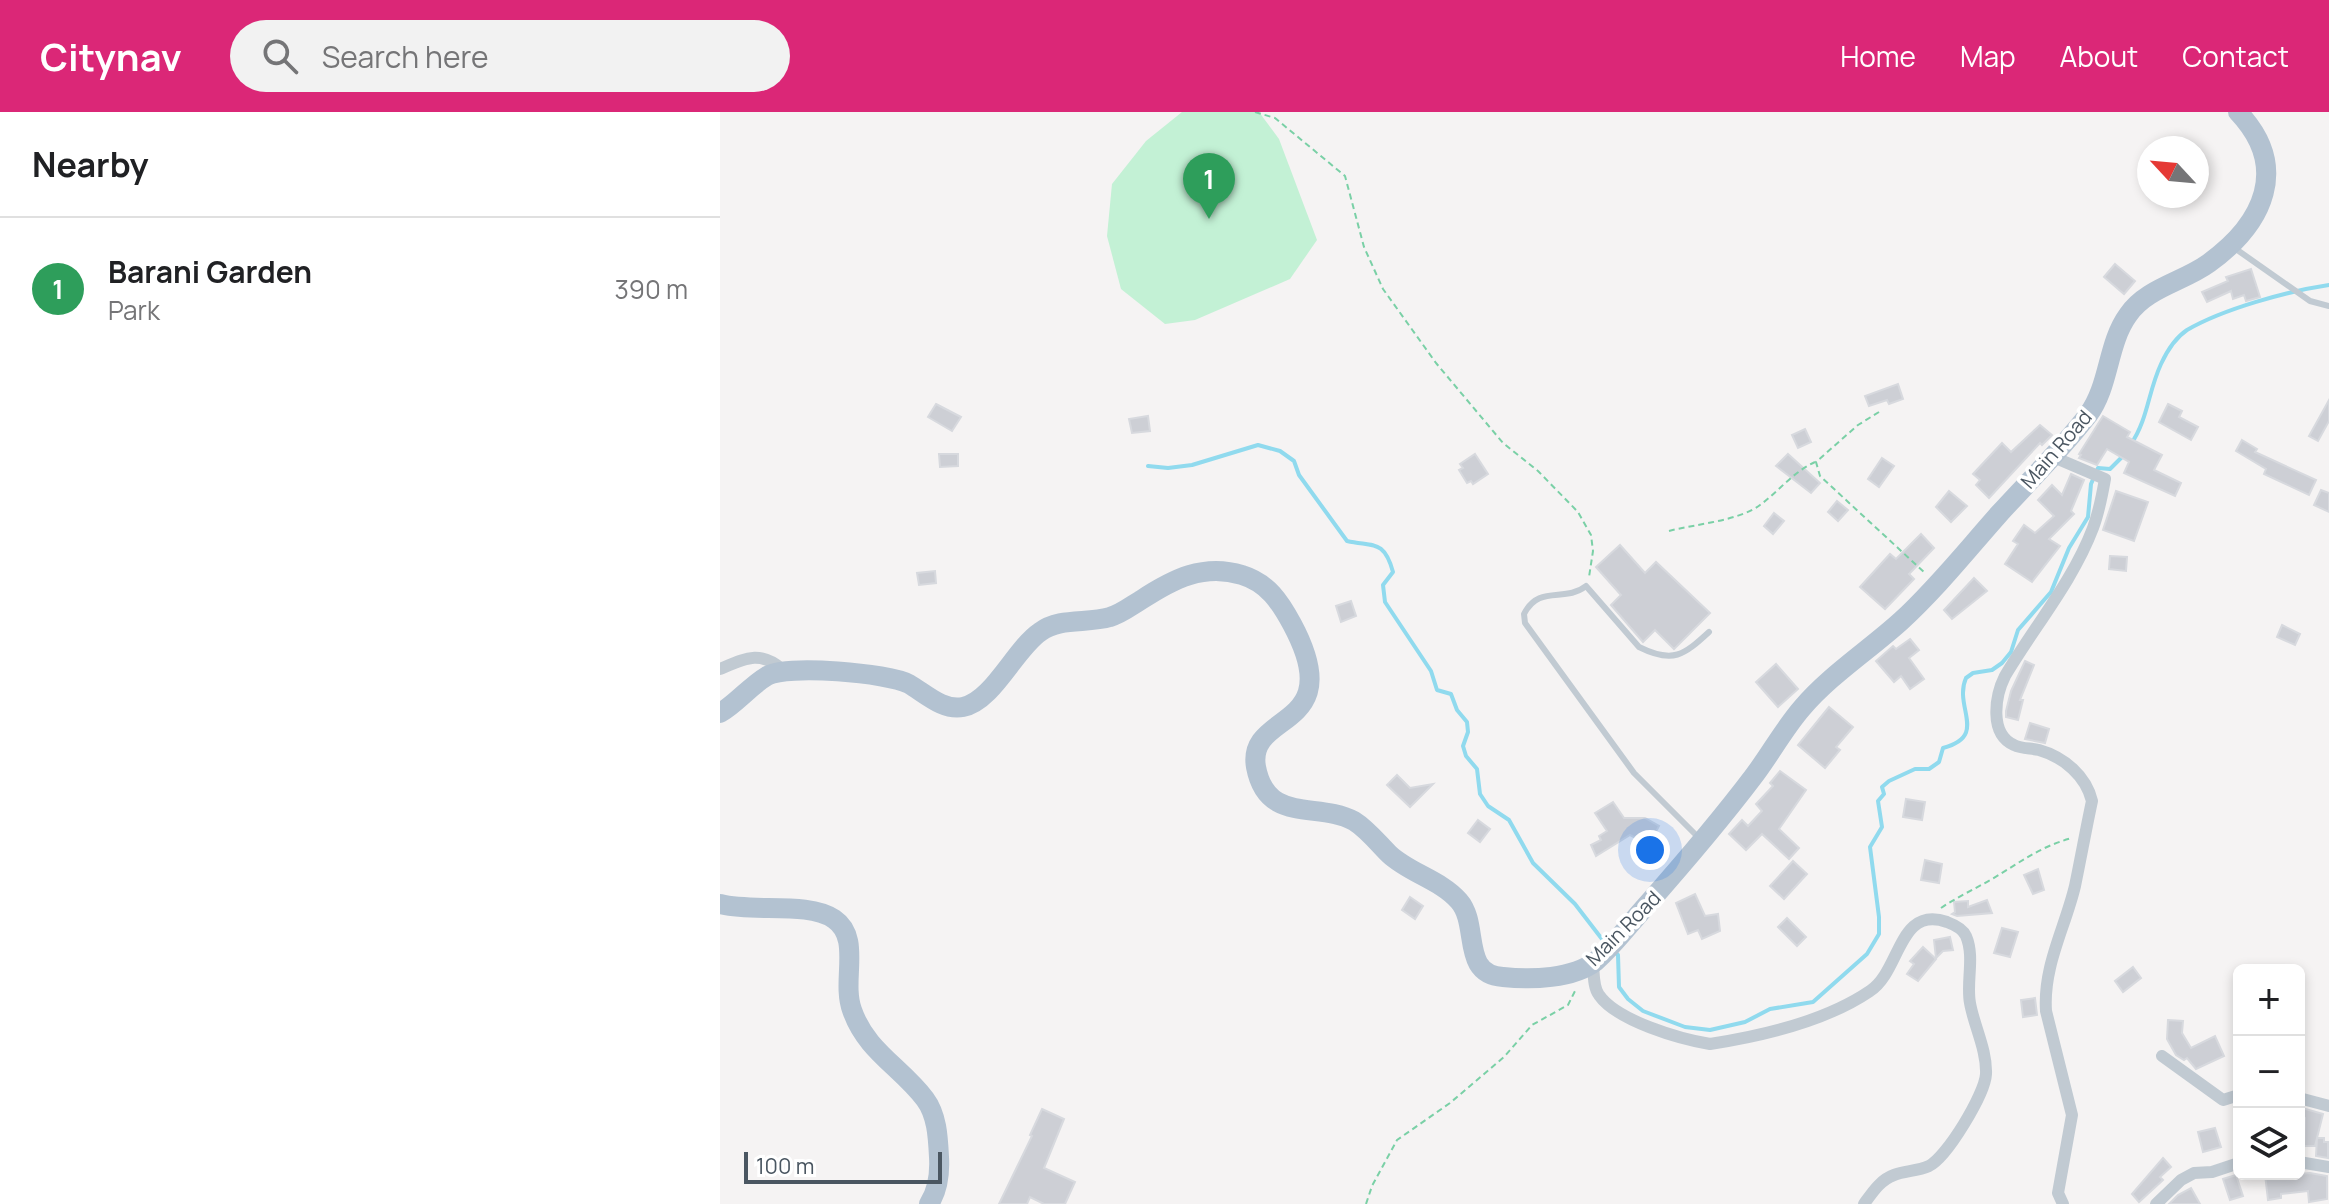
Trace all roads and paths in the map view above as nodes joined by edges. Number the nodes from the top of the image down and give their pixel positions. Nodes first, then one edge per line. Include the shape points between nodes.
1 (1255, 112) edge
2 (2238, 112) edge
3 (2230, 245) junction
4 (2329, 306) edge
5 (1879, 412) dead end
6 (2051, 456) junction
7 (1816, 462) junction
8 (1669, 531) dead end
9 (1937, 585) junction
10 (1586, 586) junction
11 (1709, 632) dead end
12 (720, 669) edge
13 (783, 670) junction
14 (720, 713) edge
15 (2084, 834) junction
16 (1702, 841) junction
17 (720, 904) edge
18 (1924, 921) junction
19 (1589, 966) junction
20 (2162, 1056) dead end
21 (2233, 1097) edge
22 (2305, 1100) edge
23 (2329, 1106) edge
24 (2305, 1163) edge
25 (2233, 1165) edge
26 (2329, 1167) edge
27 (929, 1204) edge
28 (1366, 1204) edge
29 (1864, 1204) edge
30 (2063, 1204) edge
31 (2156, 1204) edge

1 - 10 path via 1275,118 1345,176 1364,247 1383,289 1503,443 1578,512 1593,551
2 - 3 main road, Main Road via 2258,135 2267,168 2254,215
3 - 4 lane via 2303,296
3 - 6 main road, Main Road via 2131,311 2100,396
5 - 7 path
6 - 9 main road, Main Road
6 - 15 street via 2105,479 2093,528 2069,577 2005,676 1996,703 2000,732 2007,740 2055,756 2089,789 2092,801
7 - 8 path via 1747,513
7 - 9 path via 1820,476
9 - 16 main road, Main Road via 1805,704
10 - 11 lane via 1650,653 1674,657
10 - 16 lane via 1576,593 1534,600 1524,614 1525,623 1634,773
12 - 13 street via 761,656
13 - 14 main road via 765,677
13 - 19 main road, Main Road via 881,675 947,706 967,706 979,700 1029,641 1050,626 1114,616 1193,573 1217,570 1250,577 1281,603 1305,648 1311,672 1300,708 1266,735 1256,754 1258,776 1268,793 1282,805 1355,822 1395,860 1451,894 1465,910 1474,955 1488,974 1551,976
15 - 18 path via 2026,856
15 - 30 street via 2075,887 2046,974 2046,1011 2072,1115 2058,1193
16 - 19 main road, Main Road
17 - 27 main road via 809,910 842,926 849,940 847,993 856,1020 882,1057 925,1099 935,1119 939,1161
18 - 19 street via 1906,934 1883,981 1851,1003 1823,1017 1710,1044 1626,1016 1596,988
18 - 29 street via 1946,922 1967,938 1969,1001 1986,1075 1958,1131 1933,1164 1892,1175
19 - 28 path via 1568,1005 1532,1025 1504,1057 1397,1140
20 - 21 street via 2223,1100
22 - 23 street
24 - 26 street
25 - 31 street via 2194,1173

